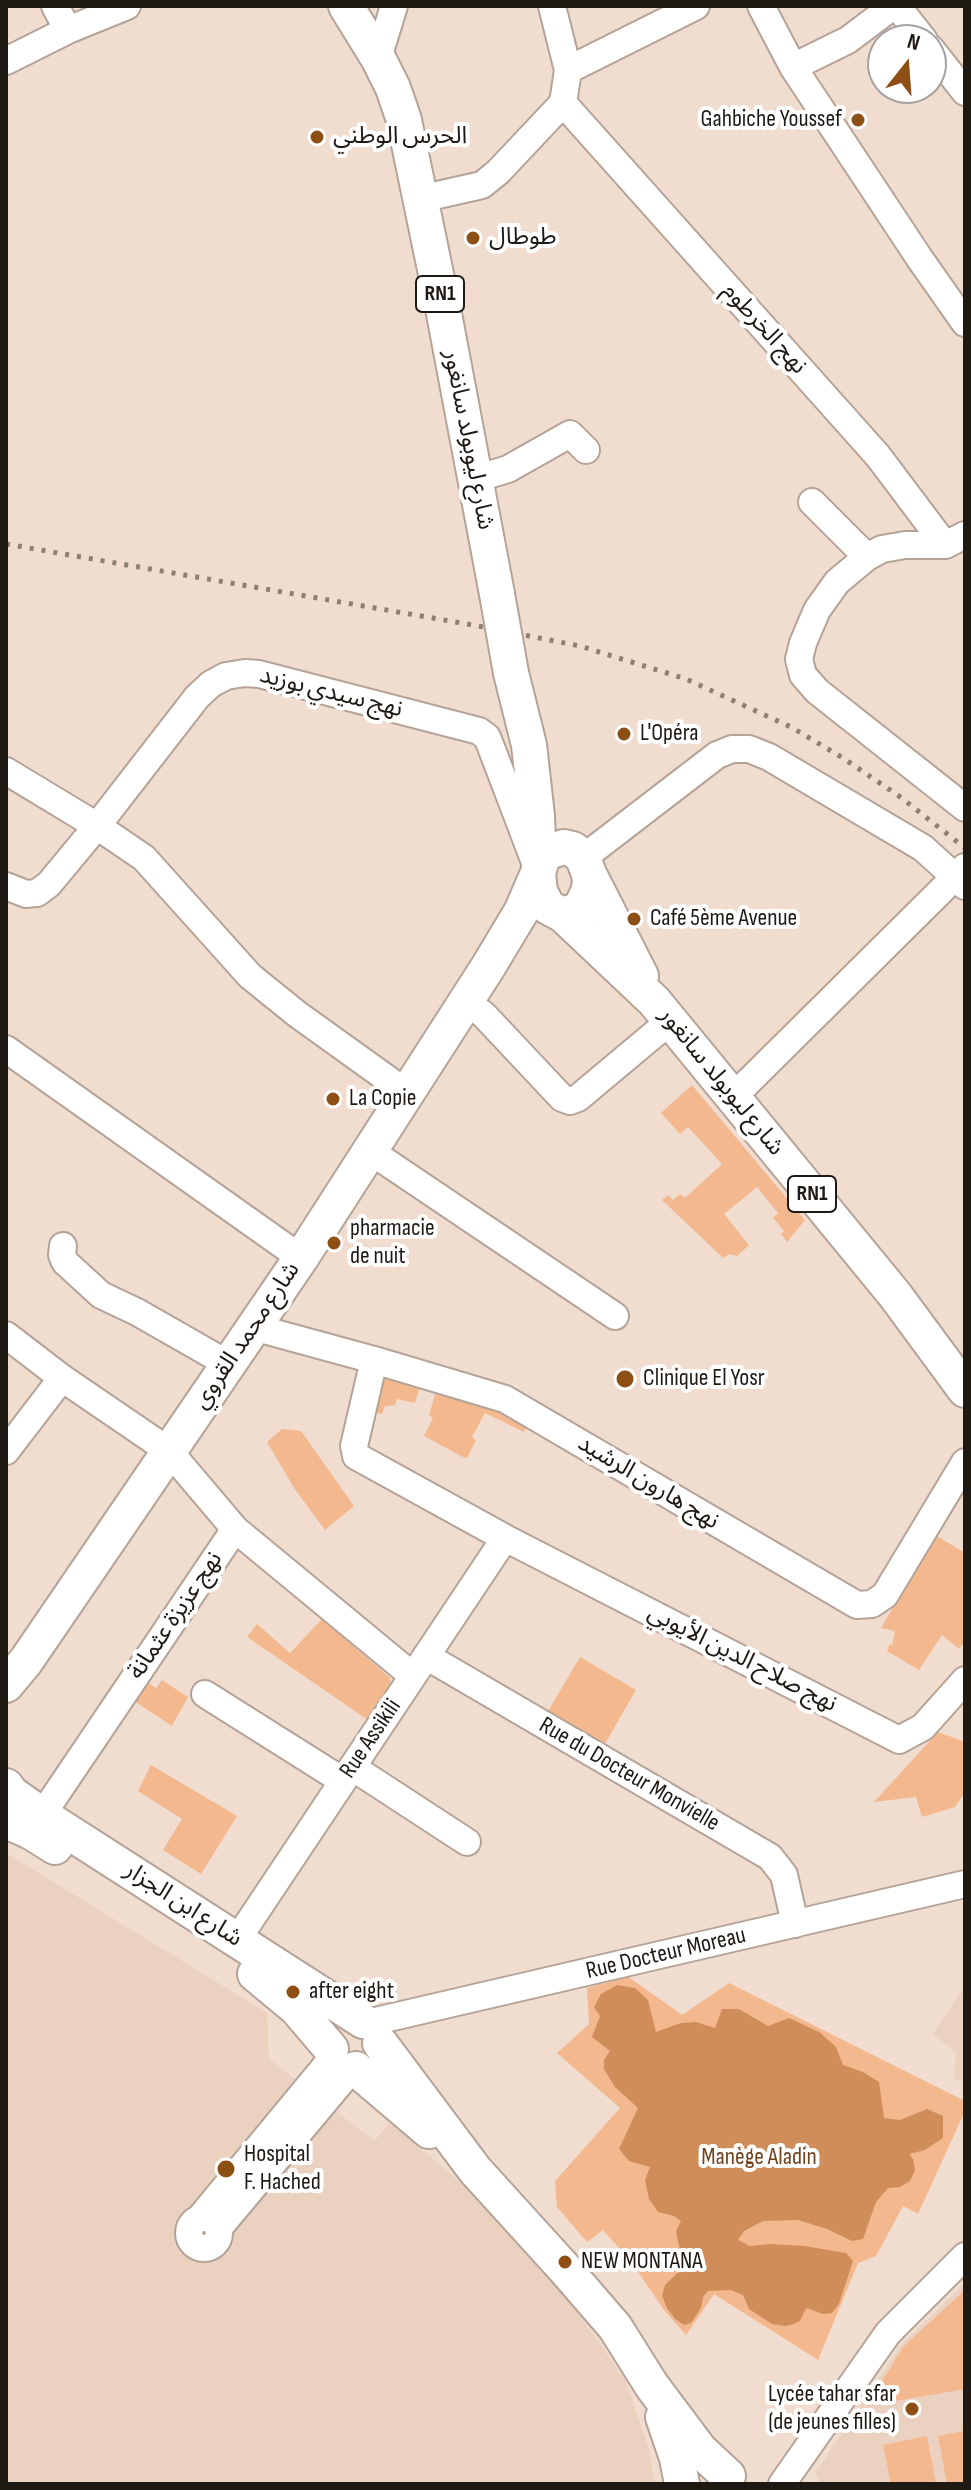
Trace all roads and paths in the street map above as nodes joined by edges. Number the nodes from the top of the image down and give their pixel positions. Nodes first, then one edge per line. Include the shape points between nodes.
1 (55, 6) edge
2 (127, 6) edge
3 (346, 6) edge
4 (394, 6) edge
5 (552, 6) edge
6 (696, 6) edge
7 (761, 6) edge
8 (895, 6) edge
9 (910, 24) edge
10 (68, 30) junction
11 (378, 58) junction
12 (6, 61) edge
13 (793, 67) junction
14 (947, 69) edge
15 (568, 70) junction
16 (965, 92) edge
17 (563, 103) junction
18 (420, 199) junction
19 (965, 323) edge
20 (586, 450) dead end
21 (475, 479) junction
22 (812, 502) dead end
23 (958, 539) edge
24 (867, 557) junction
25 (529, 745) junction
26 (6, 771) edge
27 (965, 808) edge
28 (97, 826) junction
29 (584, 862) junction
30 (538, 871) junction
31 (962, 876) edge
32 (6, 886) edge
33 (562, 915) junction
34 (488, 967) junction
35 (466, 1001) junction
36 (662, 1011) junction
37 (6, 1049) edge
38 (407, 1093) junction
39 (733, 1097) junction
40 (370, 1151) junction
41 (63, 1246) dead end
42 (301, 1258) junction
43 (615, 1316) dead end
44 (253, 1327) junction
45 (6, 1335) edge
46 (374, 1360) junction
47 (228, 1364) junction
48 (62, 1378) junction
49 (965, 1390) edge
50 (6, 1451) edge
51 (169, 1451) junction
52 (965, 1462) edge
53 (235, 1529) junction
54 (505, 1538) junction
55 (420, 1666) junction
56 (16, 1673) edge
57 (965, 1680) edge
58 (205, 1694) dead end
59 (6, 1700) edge
60 (348, 1774) junction
61 (6, 1786) edge
62 (42, 1815) junction
63 (6, 1821) edge
64 (467, 1842) dead end
65 (965, 1884) edge
66 (795, 1924) junction
67 (237, 1940) junction
68 (370, 2029) junction
69 (343, 2061) junction
70 (475, 2170) junction
71 (208, 2224) dead end
72 (965, 2256) edge
73 (652, 2386) junction
74 (722, 2481) edge
75 (682, 2484) edge
76 (782, 2484) edge

1 - 10 street
2 - 10 street
3 - 11 main road, شارع ليوبولد سانغور / RN1
4 - 11 street
5 - 15 street
6 - 15 street
7 - 13 street
8 - 9 street
8 - 13 street via 848,40
10 - 12 street
11 - 18 main road, شارع ليوبولد سانغور / RN1 via 404,120
13 - 19 street
14 - 16 street
15 - 17 street
17 - 18 street via 482,185
17 - 23 street, نهج الخرطوم
18 - 21 main road, شارع ليوبولد سانغور / RN1
20 - 21 street via 570,434 508,469
21 - 25 main road, شارع ليوبولد سانغور / RN1, bridge
22 - 24 street
23 - 24 street via 882,549
24 - 27 street via 837,582 817,610 799,659 803,675
25 - 29 main road, شارع ليوبولد سانغور / RN1
25 - 30 main road, شارع ليوبولد سانغور / RN1
26 - 28 street
28 - 30 street, نهج سيدي بوزيد via 197,697 226,676 259,674 465,726 487,737
28 - 32 street via 37,893
28 - 38 street via 157,871 250,976
29 - 30 main road via 573,849 555,848
29 - 31 street via 717,755 749,749 923,848
29 - 33 main road via 588,892 580,909
29 - 36 main road, شارع ليوبولد سانغور / RN1
30 - 33 main road, شارع ليوبولد سانغور / RN1 via 544,901
30 - 34 main road, شارع محمد القروي
31 - 39 street
33 - 34 main road, شارع محمد القروي
33 - 36 main road, شارع ليوبولد سانغور / RN1
34 - 35 main road, شارع محمد القروي
35 - 36 street via 570,1101
35 - 38 main road, شارع محمد القروي
36 - 39 main road, شارع ليوبولد سانغور / RN1
37 - 42 street
38 - 40 main road, شارع محمد القروي
39 - 49 main road, شارع ليوبولد سانغور / RN1 via 895,1295
40 - 42 main road, شارع محمد القروي
40 - 43 street
41 - 47 street via 65,1262 101,1295
42 - 44 main road, شارع محمد القروي
44 - 46 street, نهج هارون الرشيد
44 - 47 main road, شارع محمد القروي
45 - 48 street
46 - 52 street, نهج هارون الرشيد via 517,1404 857,1605 872,1604 885,1595
46 - 54 street via 356,1456
47 - 51 main road, شارع محمد القروي
48 - 50 street
48 - 51 street
51 - 53 street
51 - 56 main road, شارع محمد القروي
53 - 55 street, نهج عزيزة عثمانة
53 - 62 street, نهج عزيزة عثمانة
54 - 55 street, Rue Assikili
54 - 57 street, نهج صلاح الدين الأيوبي via 899,1740 923,1727
55 - 60 street, Rue Assikili
55 - 66 street, Rue du Docteur Monvielle via 770,1857 784,1875
56 - 59 main road, شارع محمد القروي
58 - 60 street
60 - 64 street
60 - 67 street, Rue Assikili
61 - 62 main road, شارع ابن الجزار
62 - 67 main road, شارع ابن الجزار
63 - 69 main road, شارع ابن الجزار via 262,1979
65 - 66 street, Rue Docteur Moreau
66 - 68 street, Rue Docteur Moreau
67 - 68 main road, شارع ابن الجزار
68 - 69 main road via 378,2054 371,2063
68 - 69 main road via 350,2020 338,2026 331,2036
68 - 70 main road, شارع ابن الجزار
69 - 70 main road, شارع ابن الجزار
69 - 71 street
70 - 73 main road, شارع ابن الجزار via 615,2327
72 - 76 street via 888,2333
73 - 74 main road, شارع ابن الجزار
73 - 75 main road, شارع ابن الجزار

